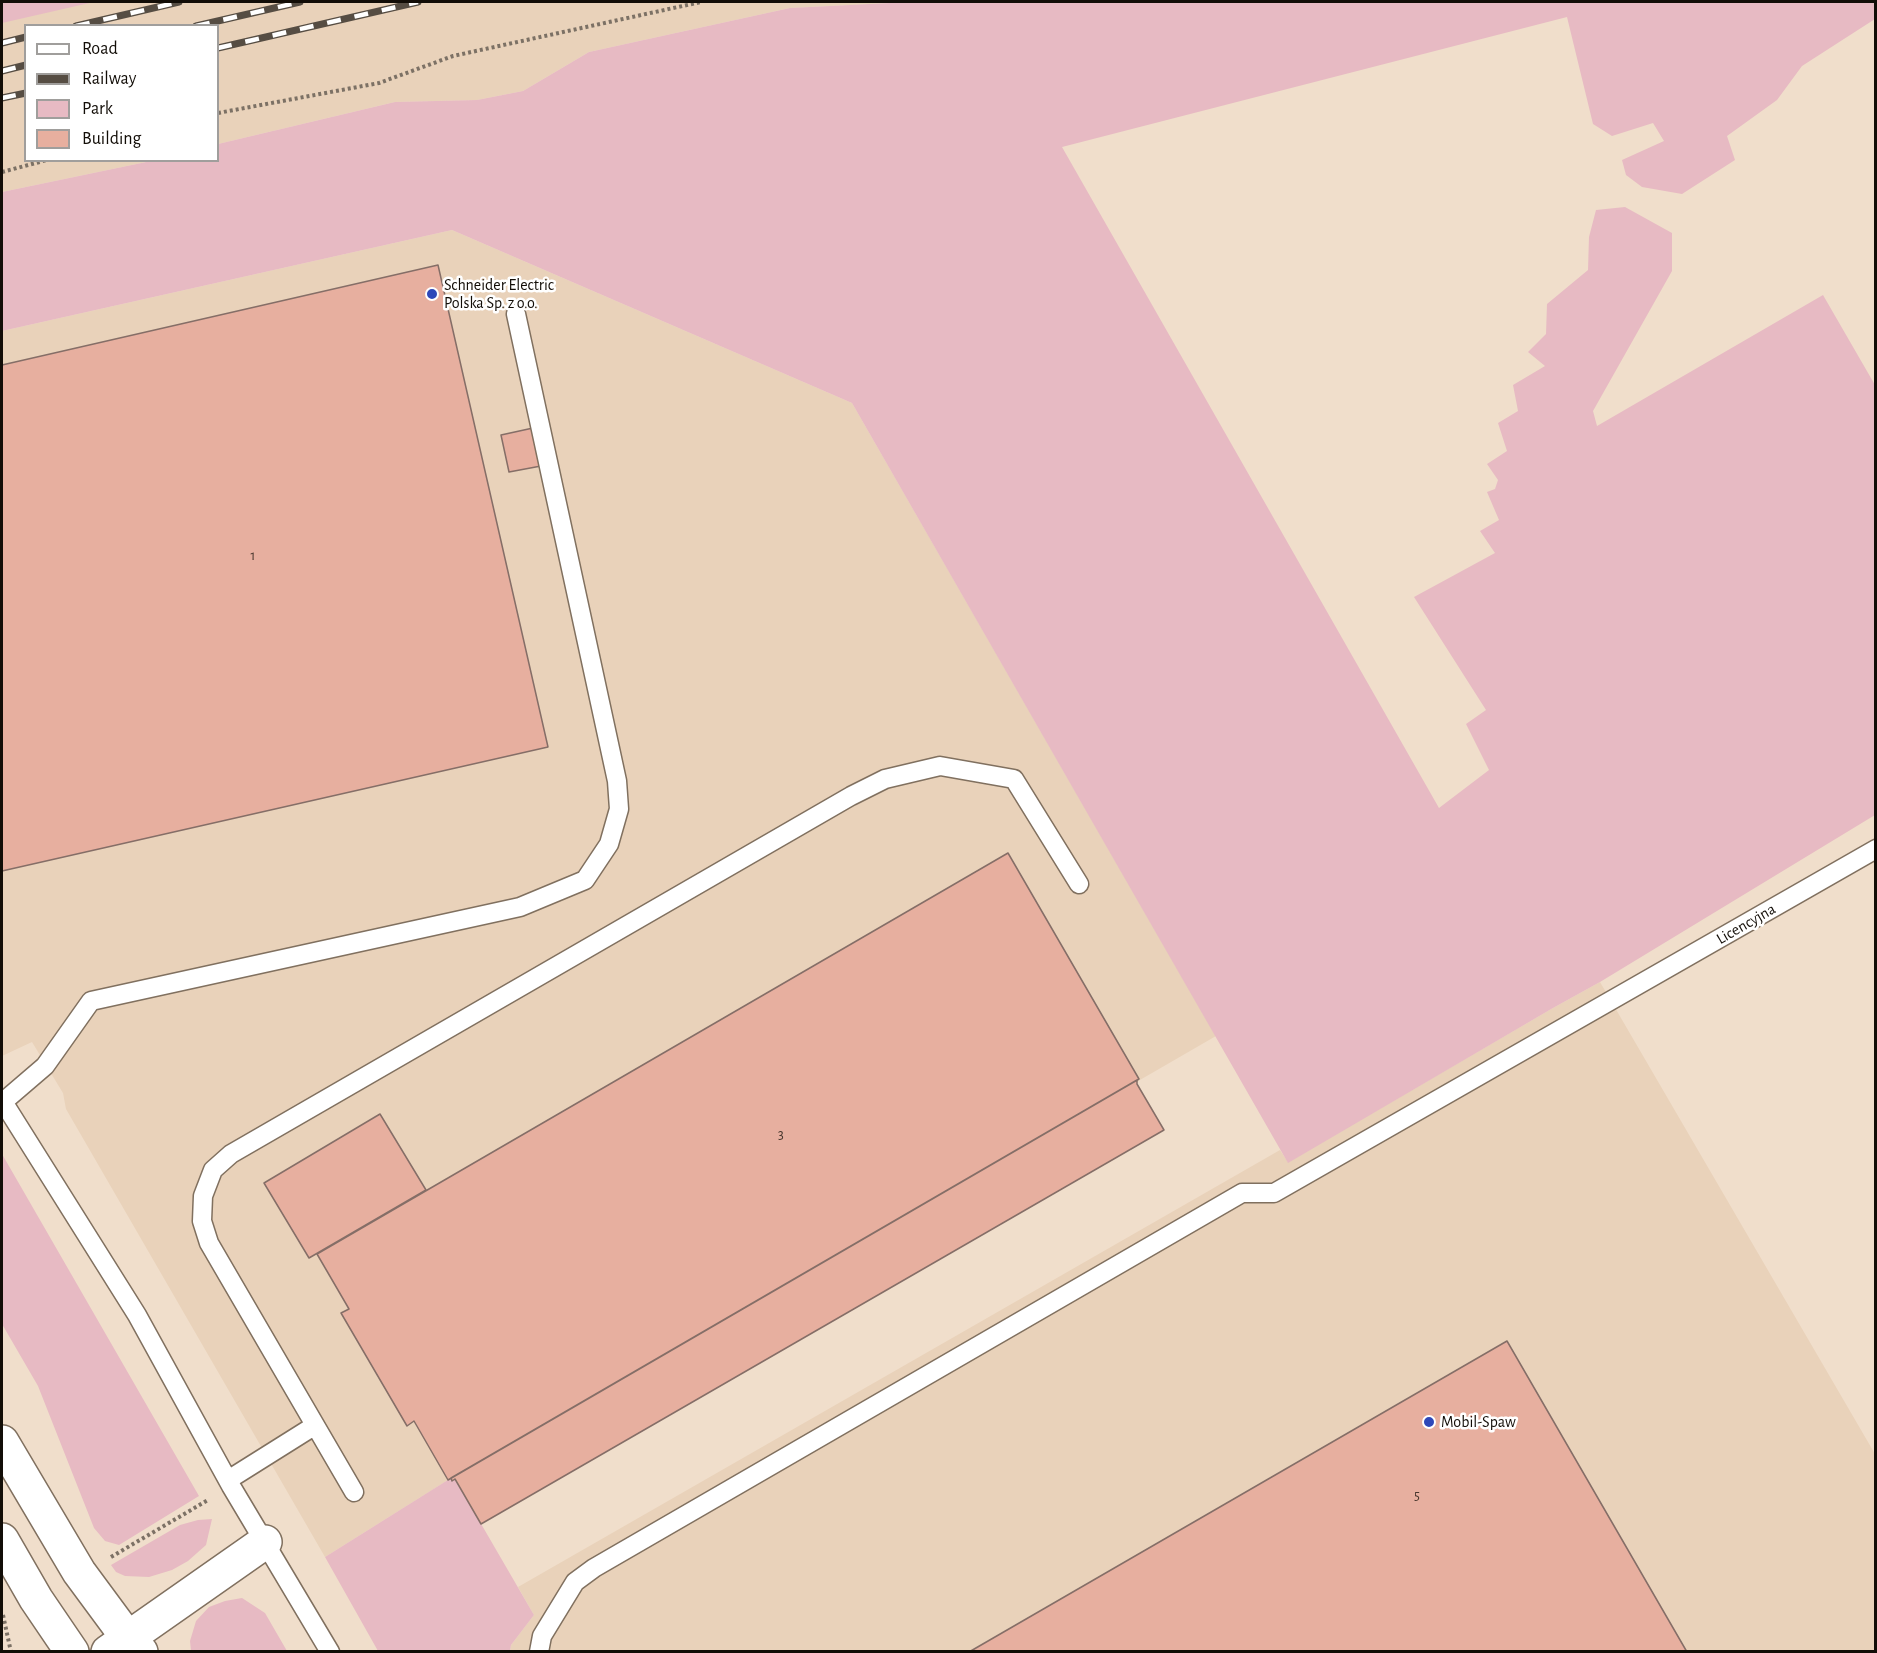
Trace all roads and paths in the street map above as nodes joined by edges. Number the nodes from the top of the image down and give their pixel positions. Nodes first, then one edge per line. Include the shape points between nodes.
1 (701, 2) edge
2 (219, 113) edge
3 (40, 162) edge
4 (2, 172) edge
5 (516, 314) dead end
6 (1875, 849) edge
7 (1079, 884) dead end
8 (2, 1101) edge
9 (314, 1426) junction
10 (2, 1442) edge
11 (230, 1483) junction
12 (354, 1492) dead end
13 (2, 1540) edge
14 (265, 1542) junction
15 (105, 1556) dead end
16 (2, 1612) edge
17 (125, 1647) edge
18 (11, 1652) edge
19 (72, 1652) edge
20 (330, 1652) edge
21 (538, 1652) edge

1 - 2 path via 453,56 379,83
3 - 4 path
5 - 8 lane via 617,781 619,809 609,844 585,880 520,907 91,1001 45,1066
6 - 21 lane, Licencyjna via 1274,1193 1242,1193 594,1568 575,1582 542,1636
7 - 9 lane via 1014,779 940,766 885,779 231,1154 213,1170 203,1196 202,1221 209,1243
8 - 11 lane via 137,1315
9 - 11 lane
9 - 12 lane
10 - 17 street
11 - 14 lane
11 - 15 path via 111,1557
13 - 19 street
14 - 17 street
14 - 20 lane
16 - 18 path

